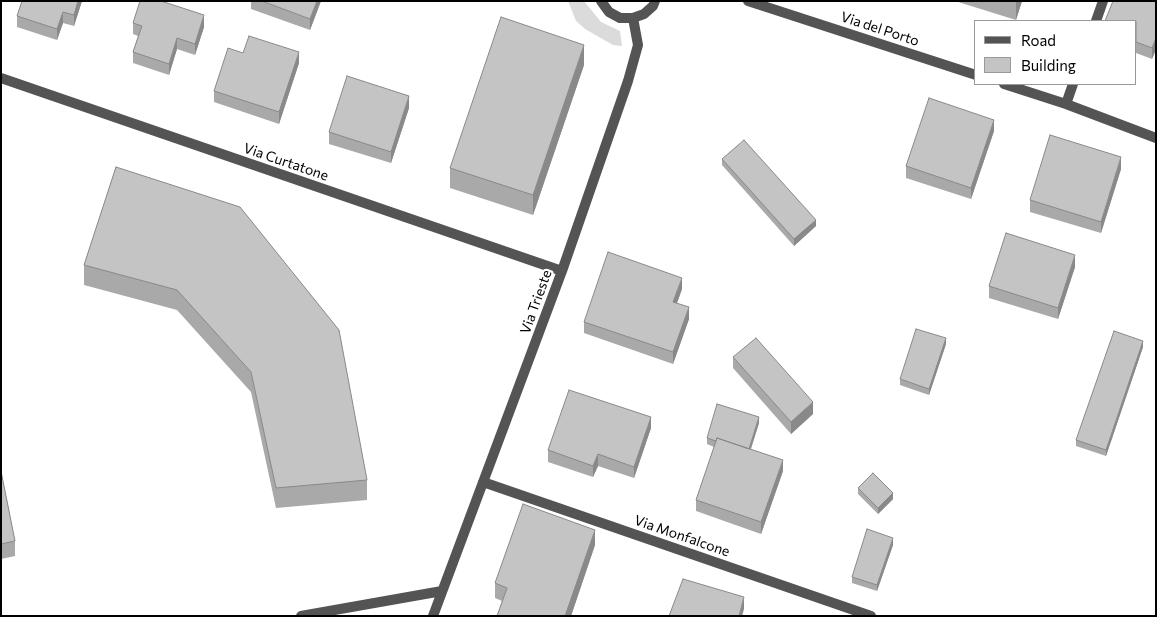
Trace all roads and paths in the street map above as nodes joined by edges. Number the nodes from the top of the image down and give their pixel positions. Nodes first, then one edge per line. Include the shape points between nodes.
1 (601, 1) edge
2 (655, 1) edge
3 (748, 1) edge
4 (1103, 1) edge
5 (632, 18) junction
6 (1096, 20) edge
7 (974, 74) edge
8 (1, 78) edge
9 (1007, 85) edge
10 (1073, 85) edge
11 (1066, 104) junction
12 (1156, 138) edge
13 (562, 270) junction
14 (484, 482) junction
15 (442, 591) junction
16 (301, 616) edge
17 (433, 616) edge
18 (871, 616) edge

1 - 5 street via 609,12 620,18
2 - 5 street via 644,14
3 - 7 street, Via del Porto
4 - 6 street
5 - 13 street, Via Trieste via 638,45 628,81
8 - 13 street, Via Curtatone
9 - 11 street
10 - 11 street
11 - 12 street
13 - 14 street, Via Trieste
14 - 15 street, Via Trieste
14 - 18 street, Via Monfalcone
15 - 16 street
15 - 17 street, Via Trieste

